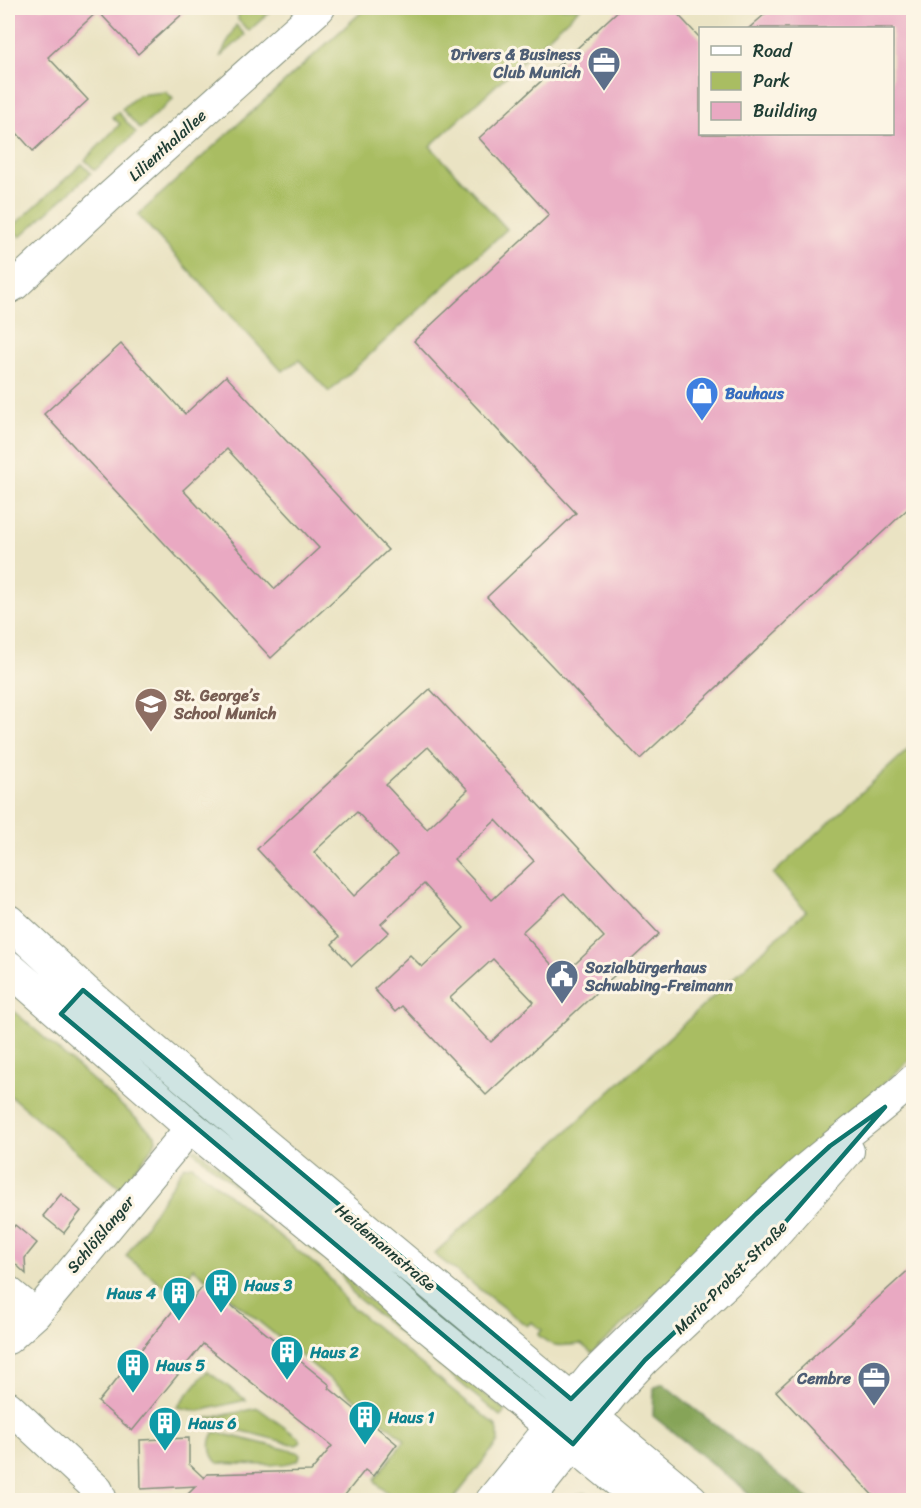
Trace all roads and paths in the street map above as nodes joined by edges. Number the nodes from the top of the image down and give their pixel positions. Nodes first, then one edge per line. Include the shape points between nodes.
1 (320, 8) edge
2 (10, 290) edge
3 (8, 921) edge
4 (8, 967) edge
5 (83, 990) junction
6 (61, 1014) junction
7 (914, 1079) edge
8 (191, 1127) junction
9 (8, 1291) edge
10 (36, 1314) junction
11 (8, 1339) edge
12 (8, 1406) edge
13 (582, 1408) junction
14 (561, 1435) junction
15 (102, 1500) edge
16 (491, 1500) edge
17 (529, 1500) edge
18 (642, 1500) edge
19 (691, 1500) edge

1 - 2 street, Lilienthalallee
3 - 5 main road, Heidemannstraße
4 - 6 main road, Heidemannstraße
5 - 6 main road
5 - 13 main road, Heidemannstraße
6 - 8 main road, Heidemannstraße
7 - 13 street, Maria-Probst-Straße via 756,1256 645,1360
8 - 10 street, Schlößlanger
8 - 14 main road, Heidemannstraße
9 - 10 street
10 - 11 street, Schlößlanger
12 - 15 street via 83,1475
13 - 14 street, Maria-Probst-Straße
13 - 19 main road, Heidemannstraße
14 - 16 street
14 - 17 street via 553,1473
14 - 18 main road, Heidemannstraße

